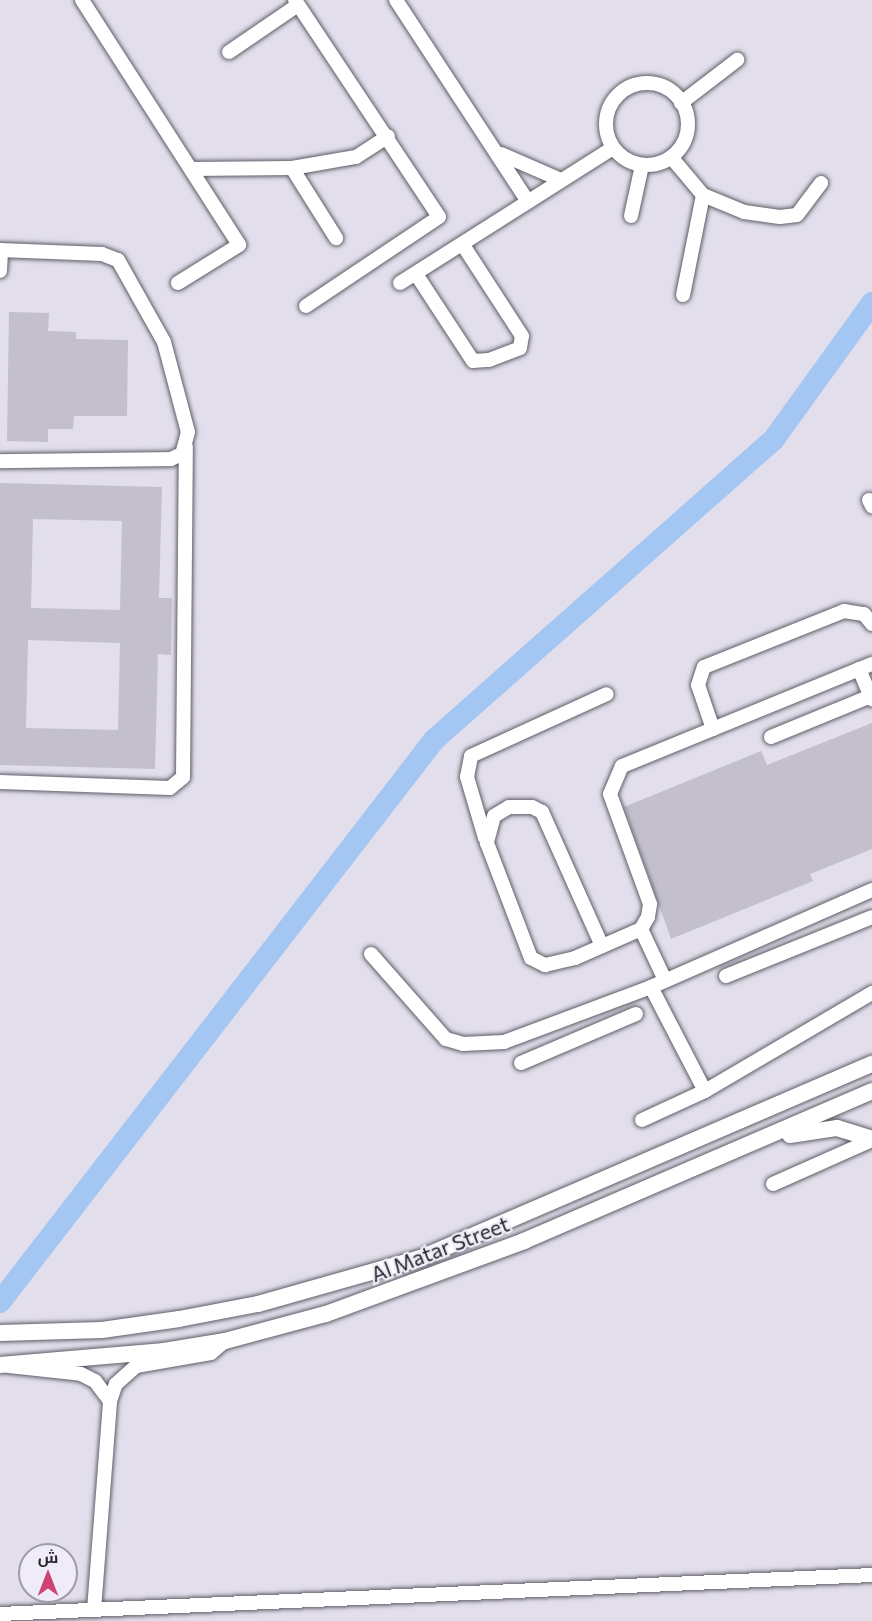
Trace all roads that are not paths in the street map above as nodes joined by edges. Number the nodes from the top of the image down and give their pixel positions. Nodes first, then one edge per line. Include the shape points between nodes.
1 (82, 0) edge
2 (396, 0) edge
3 (297, 2) edge
4 (229, 52) dead end
5 (737, 60) dead end
6 (681, 103) junction
7 (388, 136) junction
8 (613, 148) junction
9 (501, 154) junction
10 (671, 157) junction
11 (642, 165) junction
12 (292, 168) junction
13 (191, 169) junction
14 (561, 180) junction
15 (821, 183) dead end
16 (702, 195) junction
17 (528, 202) junction
18 (631, 216) dead end
19 (336, 238) dead end
20 (463, 245) junction
21 (1, 250) edge
22 (0, 271) edge
23 (416, 274) junction
24 (178, 283) dead end
25 (400, 283) dead end
26 (683, 295) dead end
27 (306, 306) dead end
28 (186, 447) junction
29 (0, 461) edge
30 (872, 624) edge
31 (866, 666) edge
32 (607, 694) dead end
33 (871, 698) edge
34 (713, 729) junction
35 (771, 737) dead end
36 (0, 782) edge
37 (487, 843) junction
38 (872, 890) edge
39 (815, 915) junction
40 (872, 916) edge
41 (641, 929) junction
42 (824, 936) junction
43 (602, 946) junction
44 (371, 954) dead end
45 (726, 976) dead end
46 (665, 980) junction
47 (651, 987) junction
48 (872, 993) edge
49 (636, 1014) dead end
50 (571, 1017) junction
51 (579, 1038) junction
52 (872, 1056) edge
53 (521, 1063) dead end
54 (872, 1064) edge
55 (815, 1090) junction
56 (705, 1091) junction
57 (872, 1091) edge
58 (642, 1120) dead end
59 (765, 1139) junction
60 (872, 1140) edge
61 (773, 1184) dead end
62 (0, 1334) edge
63 (225, 1341) junction
64 (3, 1365) edge
65 (110, 1401) junction
66 (872, 1575) edge
67 (94, 1610) junction
68 (0, 1614) edge
69 (208, 1614) edge

1 - 13 street
2 - 9 street
3 - 4 street
3 - 7 street
5 - 6 street
6 - 8 street via 662,86 642,84 624,90 614,99 606,123
6 - 10 street via 686,114 686,138
7 - 12 street via 356,158
7 - 27 street via 439,217
8 - 11 street
8 - 14 street
9 - 14 street
9 - 17 street
10 - 11 street
10 - 16 street
11 - 18 street
12 - 13 street
12 - 19 street
13 - 24 street via 239,245
14 - 17 street
15 - 16 street via 797,215 780,217 744,212
16 - 26 street
17 - 20 street
20 - 23 street
20 - 23 street via 522,336 520,348 489,360 473,361
21 - 22 street
21 - 28 street via 102,254 118,260 164,342 188,432
23 - 25 street
28 - 29 street via 171,459
28 - 36 street via 183,777 170,788
30 - 34 street via 864,614 844,611 704,667 698,685
31 - 33 street
31 - 34 street
32 - 37 street via 471,756 467,777
33 - 35 street
34 - 41 street via 622,766 614,777 609,794 650,904
37 - 43 street via 531,958 558,965
37 - 43 street via 494,816 509,807 532,807 542,812
38 - 39 street
39 - 42 street
39 - 46 street
40 - 42 street
41 - 43 street
41 - 46 street
42 - 45 street
44 - 50 street via 446,1039 463,1044 504,1042
46 - 47 street
47 - 50 street
47 - 56 street
48 - 56 street
49 - 51 street
50 - 51 street
51 - 53 street
52 - 55 main road
54 - 55 main road, Al Matar Street
55 - 62 main road, Al Matar Street via 399,1265 258,1305 179,1319 102,1330
56 - 58 street
57 - 59 main road, Al Matar Street
59 - 60 main road via 837,1128
59 - 63 main road, Al Matar Street via 431,1279
60 - 61 street
63 - 64 main road, Al Matar Street via 72,1362
63 - 65 street via 211,1353 130,1369 119,1378
64 - 65 street via 20,1370 81,1374 95,1381
65 - 67 street
66 - 69 street
67 - 68 street
67 - 69 street

